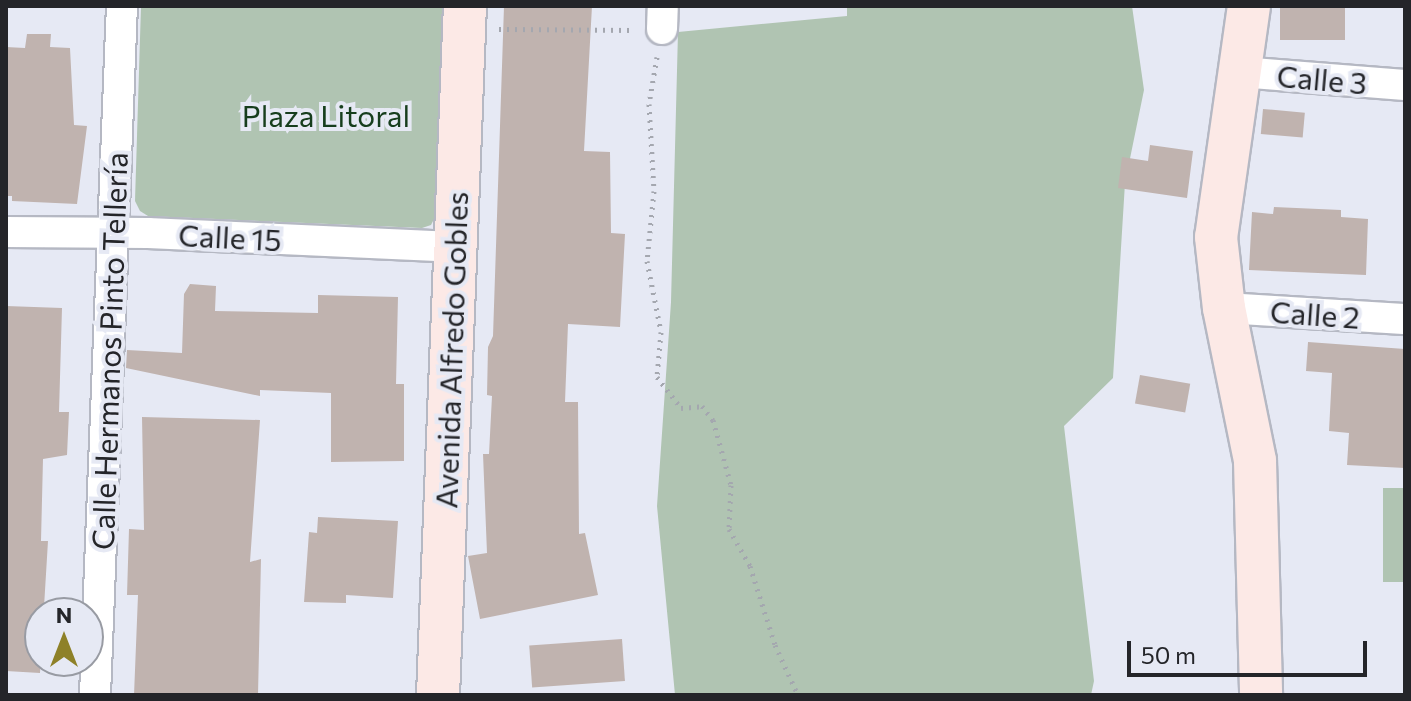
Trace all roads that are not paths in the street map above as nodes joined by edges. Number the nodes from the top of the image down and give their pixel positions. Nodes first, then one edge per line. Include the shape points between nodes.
1 (122, 6) edge
2 (465, 6) edge
3 (1249, 6) edge
4 (1239, 72) junction
5 (1405, 85) edge
6 (6, 232) edge
7 (114, 236) junction
8 (454, 247) junction
9 (1224, 308) junction
10 (1405, 319) edge
11 (95, 695) edge
12 (438, 695) edge
13 (1261, 695) edge

1 - 7 street, Calle Hermanos Pinto Tellería
2 - 8 street, Avenida Alfredo Gobles
3 - 4 street
4 - 5 street, Calle 3
4 - 9 street via 1216,237
6 - 7 street, Calle 15
7 - 8 street, Calle 15 via 148,233
7 - 11 street, Calle Hermanos Pinto Tellería
8 - 12 street, Avenida Alfredo Gobles
9 - 10 street, Calle 2
9 - 13 street via 1255,461

